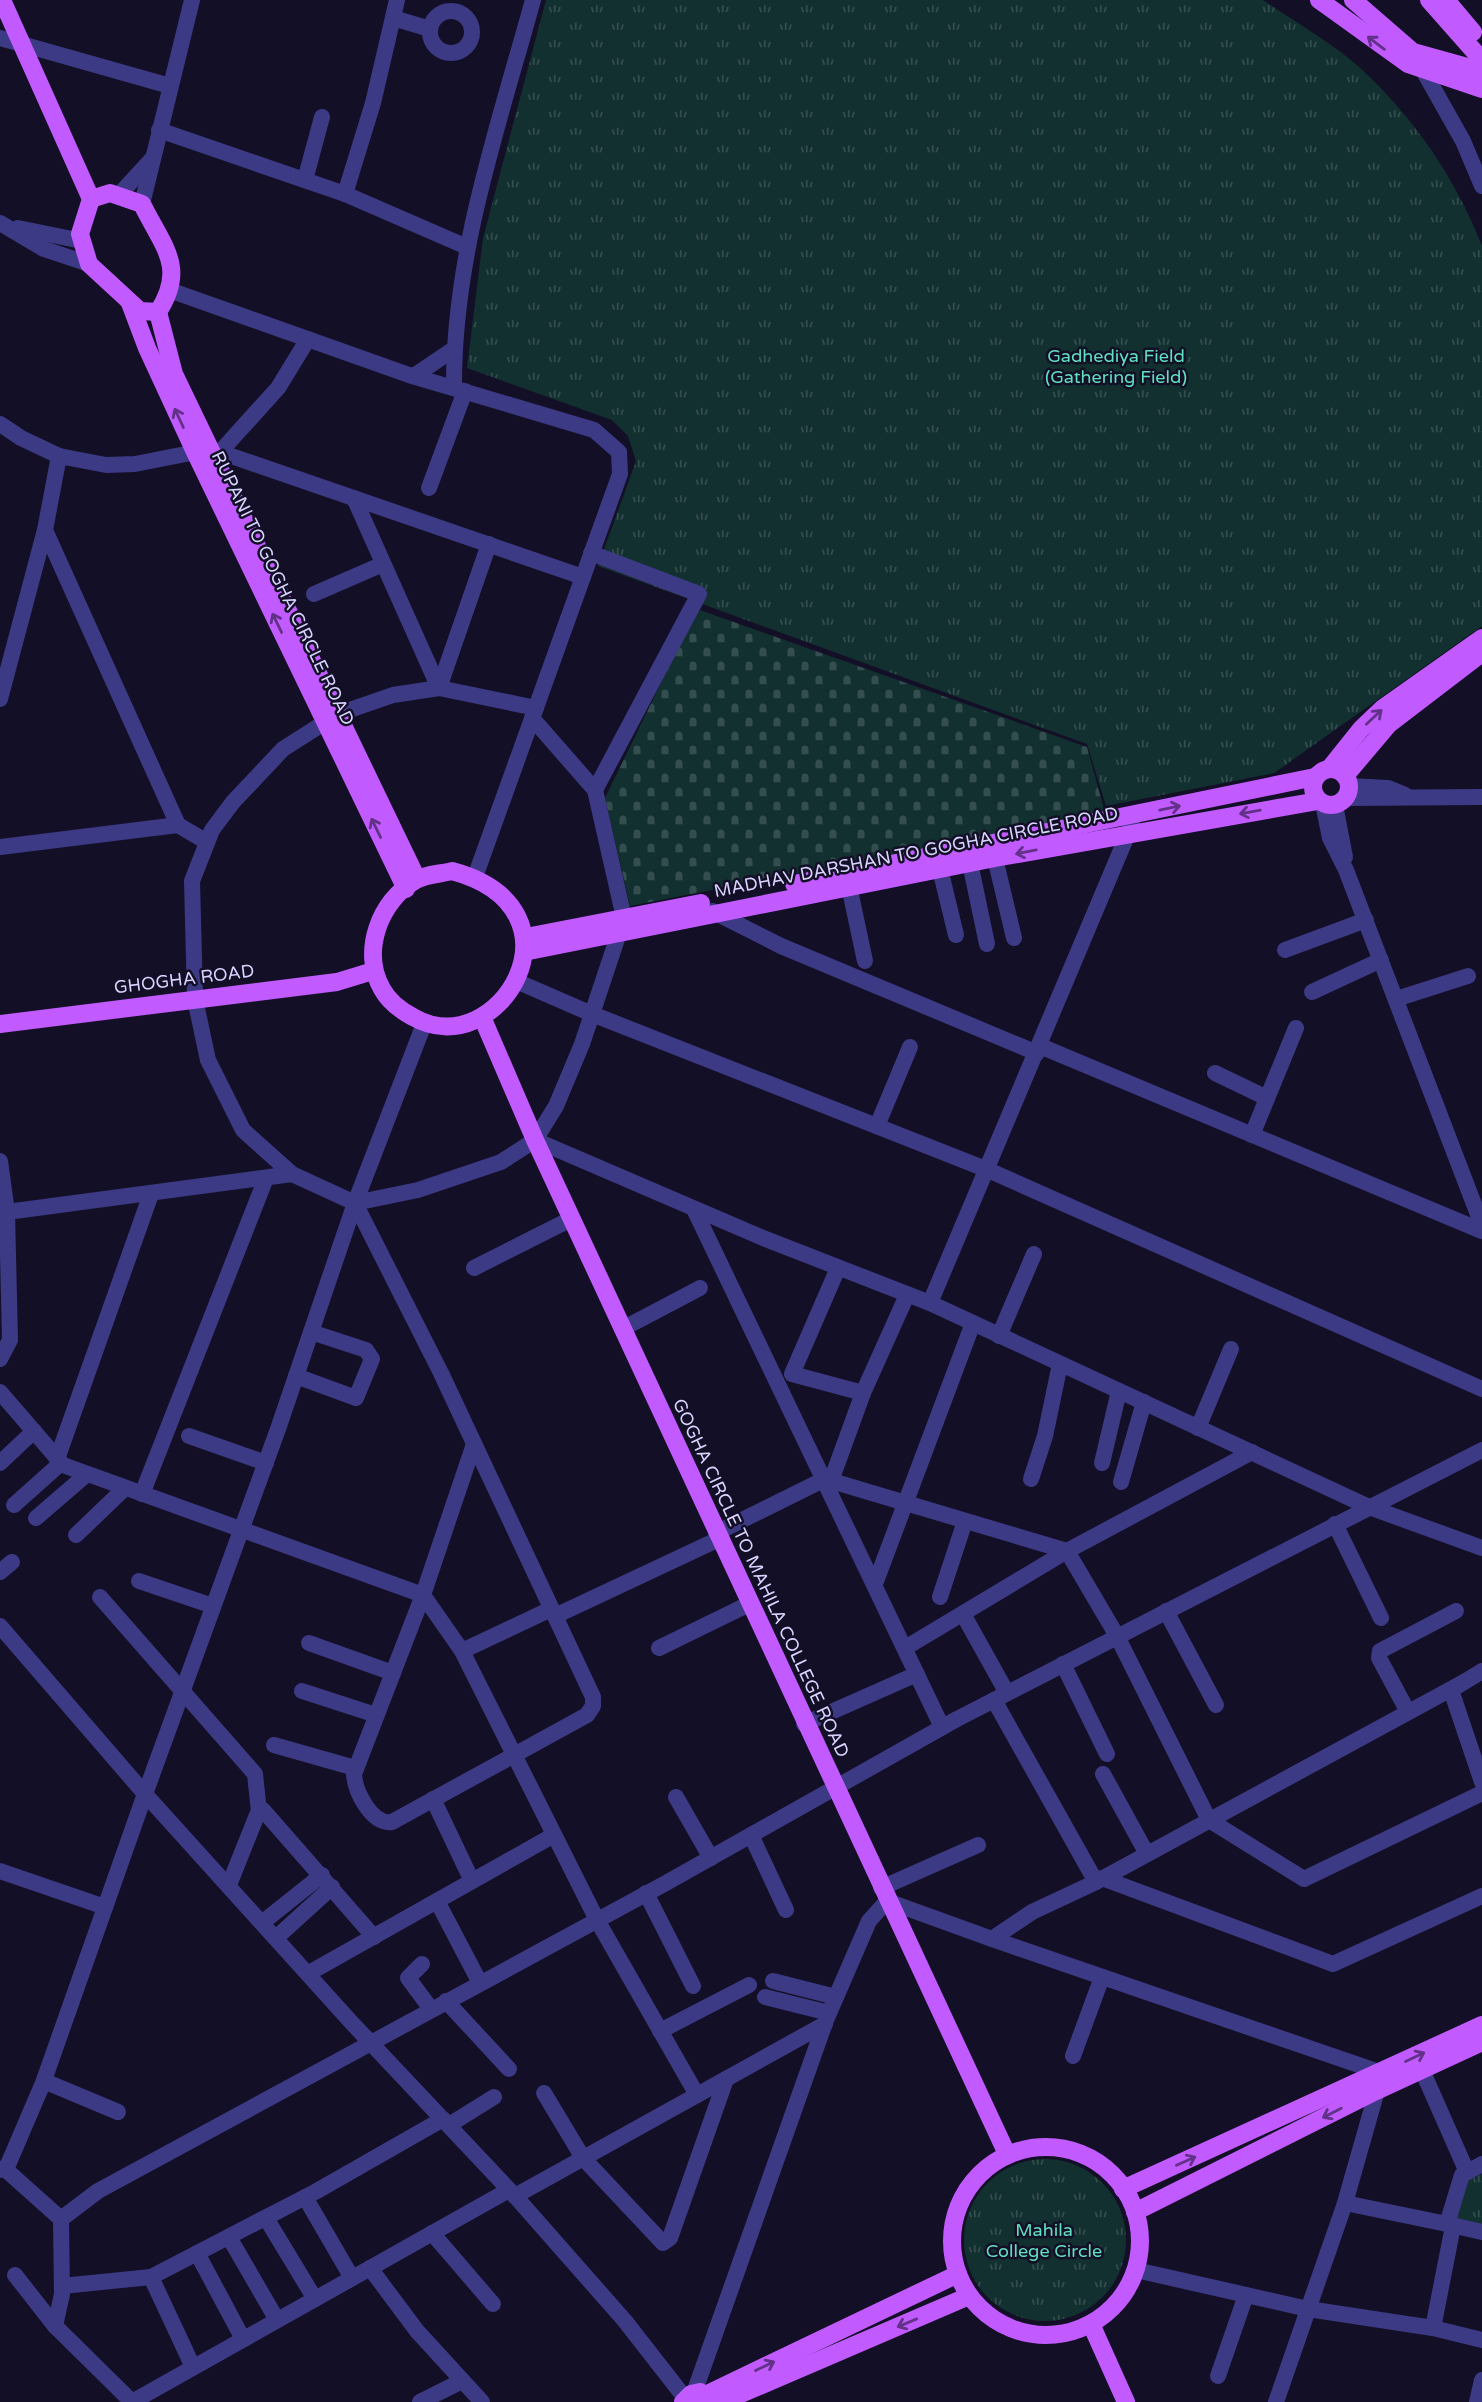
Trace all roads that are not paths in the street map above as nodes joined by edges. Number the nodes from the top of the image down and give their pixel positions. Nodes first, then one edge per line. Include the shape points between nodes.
1 (2, 0) edge
2 (192, 0) edge
3 (397, 0) edge
4 (533, 0) edge
5 (1320, 0) edge
6 (1353, 0) edge
7 (1429, 0) edge
8 (1446, 0) edge
9 (393, 18) junction
10 (430, 29) dead end
11 (0, 38) edge
12 (22, 43) junction
13 (1482, 43) edge
14 (1413, 52) junction
15 (1482, 60) edge
16 (1423, 70) junction
17 (1482, 71) edge
18 (170, 86) junction
19 (1482, 89) edge
20 (322, 117) dead end
21 (159, 130) junction
22 (153, 158) junction
23 (305, 180) junction
24 (1482, 186) edge
25 (345, 194) junction
26 (118, 196) junction
27 (91, 199) junction
28 (142, 204) junction
29 (3, 224) edge
30 (82, 242) junction
31 (467, 247) junction
32 (89, 264) junction
33 (172, 290) junction
34 (130, 303) junction
35 (158, 312) junction
36 (308, 339) junction
37 (454, 349) junction
38 (414, 376) junction
39 (459, 390) junction
40 (0, 424) edge
41 (208, 451) junction
42 (59, 456) junction
43 (429, 488) dead end
44 (354, 498) junction
45 (45, 530) junction
46 (489, 544) junction
47 (592, 553) junction
48 (383, 564) junction
49 (583, 577) junction
50 (314, 594) dead end
51 (1482, 638) edge
52 (1482, 653) edge
53 (439, 688) junction
54 (0, 699) edge
55 (534, 713) junction
56 (331, 718) junction
57 (1332, 789) junction
58 (595, 790) junction
59 (1482, 797) edge
60 (1135, 816) junction
61 (178, 825) junction
62 (1128, 833) junction
63 (207, 842) junction
64 (0, 848) edge
65 (995, 858) junction
66 (970, 863) junction
67 (940, 869) junction
68 (475, 877) junction
69 (412, 884) junction
70 (849, 886) junction
71 (707, 908) junction
72 (1366, 920) junction
73 (621, 925) junction
74 (956, 935) dead end
75 (1014, 938) dead end
76 (987, 944) dead end
77 (525, 945) junction
78 (1285, 950) dead end
79 (1381, 960) junction
80 (865, 961) dead end
81 (373, 971) junction
82 (1468, 976) dead end
83 (516, 981) junction
84 (1312, 992) dead end
85 (195, 999) junction
86 (1396, 999) junction
87 (592, 1014) junction
88 (482, 1017) junction
89 (0, 1024) edge
90 (424, 1024) junction
91 (1296, 1028) dead end
92 (910, 1047) dead end
93 (1038, 1049) junction
94 (1215, 1073) dead end
95 (1267, 1098) junction
96 (877, 1126) junction
97 (1252, 1135) junction
98 (534, 1140) junction
99 (0, 1161) edge
100 (988, 1170) junction
101 (292, 1174) junction
102 (266, 1178) junction
103 (152, 1194) junction
104 (355, 1203) junction
105 (695, 1209) junction
106 (3, 1212) edge
107 (571, 1219) junction
108 (1482, 1224) edge
109 (1482, 1231) edge
110 (1034, 1254) dead end
111 (474, 1268) dead end
112 (838, 1268) junction
113 (700, 1288) dead end
114 (907, 1294) junction
115 (930, 1303) junction
116 (973, 1323) junction
117 (624, 1328) junction
118 (312, 1332) junction
119 (999, 1336) junction
120 (1231, 1349) dead end
121 (0, 1359) edge
122 (1060, 1364) junction
123 (1446, 1373) junction
124 (296, 1376) junction
125 (1482, 1389) edge
126 (1119, 1391) junction
127 (863, 1393) junction
128 (3, 1401) edge
129 (1482, 1401) edge
130 (1144, 1402) junction
131 (1198, 1428) junction
132 (34, 1432) junction
133 (189, 1436) dead end
134 (474, 1444) junction
135 (1482, 1450) edge
136 (1252, 1452) junction
137 (59, 1461) junction
138 (0, 1463) edge
139 (266, 1463) junction
140 (1102, 1463) dead end
141 (87, 1474) junction
142 (1031, 1479) dead end
143 (828, 1480) junction
144 (1121, 1482) dead end
145 (125, 1488) junction
146 (142, 1494) junction
147 (14, 1504) dead end
148 (906, 1504) junction
149 (1369, 1507) junction
150 (36, 1518) dead end
151 (965, 1521) junction
152 (1335, 1524) junction
153 (241, 1531) junction
154 (76, 1535) dead end
155 (718, 1536) junction
156 (1482, 1548) edge
157 (1067, 1551) junction
158 (139, 1581) dead end
159 (875, 1584) junction
160 (424, 1595) junction
161 (100, 1597) dead end
162 (940, 1597) dead end
163 (749, 1604) junction
164 (213, 1606) junction
165 (1166, 1611) junction
166 (1456, 1611) dead end
167 (553, 1612) junction
168 (963, 1614) junction
169 (1381, 1618) dead end
170 (0, 1626) edge
171 (1117, 1636) junction
172 (309, 1643) dead end
173 (659, 1648) dead end
174 (905, 1648) junction
175 (462, 1651) junction
176 (1063, 1664) junction
177 (1482, 1671) edge
178 (393, 1673) junction
179 (917, 1674) junction
180 (1464, 1682) junction
181 (302, 1691) dead end
182 (181, 1693) junction
183 (1001, 1696) junction
184 (1216, 1705) dead end
185 (1408, 1712) junction
186 (376, 1716) junction
187 (804, 1724) junction
188 (942, 1727) junction
189 (274, 1745) dead end
190 (1107, 1754) dead end
191 (514, 1755) junction
192 (355, 1768) junction
193 (1103, 1774) dead end
194 (1482, 1782) edge
195 (835, 1790) junction
196 (1482, 1793) edge
197 (145, 1794) junction
198 (676, 1797) dead end
199 (433, 1800) junction
200 (259, 1812) junction
201 (1209, 1820) junction
202 (554, 1835) junction
203 (751, 1835) junction
204 (978, 1845) dead end
205 (1147, 1854) junction
206 (711, 1858) junction
207 (0, 1871) edge
208 (1099, 1880) junction
209 (327, 1881) junction
210 (472, 1881) junction
211 (229, 1885) junction
212 (646, 1893) junction
213 (884, 1895) junction
214 (1482, 1896) edge
215 (437, 1901) junction
216 (105, 1907) junction
217 (786, 1910) dead end
218 (597, 1920) junction
219 (263, 1922) junction
220 (277, 1937) junction
221 (374, 1937) junction
222 (992, 1939) junction
223 (422, 1964) dead end
224 (309, 1973) junction
225 (1102, 1977) junction
226 (773, 1981) dead end
227 (480, 1983) junction
228 (749, 1985) dead end
229 (693, 1986) dead end
230 (765, 1997) dead end
231 (836, 1997) junction
232 (446, 2001) junction
233 (431, 2009) junction
234 (827, 2018) junction
235 (1482, 2025) edge
236 (660, 2031) junction
237 (370, 2042) junction
238 (1482, 2042) edge
239 (1073, 2056) dead end
240 (509, 2069) dead end
241 (1422, 2070) junction
242 (1382, 2073) junction
243 (726, 2079) junction
244 (44, 2081) junction
245 (1376, 2091) junction
246 (544, 2093) dead end
247 (697, 2095) junction
248 (494, 2097) dead end
249 (118, 2112) dead end
250 (446, 2122) junction
251 (1007, 2154) junction
252 (583, 2158) junction
253 (1475, 2168) edge
254 (2, 2169) edge
255 (1123, 2189) junction
256 (512, 2193) junction
257 (305, 2197) junction
258 (1345, 2203) junction
259 (1135, 2212) junction
260 (266, 2218) junction
261 (61, 2219) junction
262 (1450, 2225) junction
263 (1482, 2232) edge
264 (432, 2233) junction
265 (229, 2236) junction
266 (197, 2253) junction
267 (370, 2268) junction
268 (1136, 2270) junction
269 (958, 2274) junction
270 (15, 2276) dead end
271 (150, 2277) junction
272 (352, 2278) junction
273 (62, 2286) junction
274 (1246, 2295) junction
275 (969, 2296) junction
276 (315, 2299) junction
277 (493, 2304) dead end
278 (1308, 2309) junction
279 (277, 2320) junction
280 (1091, 2324) junction
281 (55, 2326) junction
282 (1433, 2328) junction
283 (243, 2339) junction
284 (1482, 2340) edge
285 (194, 2367) junction
286 (1218, 2376) dead end
287 (1482, 2380) edge
288 (462, 2381) junction
289 (695, 2398) edge
290 (132, 2402) edge
291 (420, 2402) edge
292 (482, 2402) edge
293 (722, 2402) edge
294 (1126, 2402) edge
295 (1276, 2402) edge
296 (1477, 2402) edge

1 - 12 main road
2 - 18 street
3 - 9 street
4 - 31 street
16 -> 5 main road via 1394,57
6 - 14 main road
7 - 15 main road
8 - 13 main road
9 - 10 street
9 - 25 street
11 - 12 street
12 - 18 street
12 - 27 main road
14 - 16 street
14 - 17 main road
16 - 19 main road
16 - 24 street
18 - 21 street
20 - 23 street
21 - 22 street
21 - 23 street
22 - 26 street
22 - 28 street
23 - 25 street
25 - 31 street
26 - 27 main road via 110,193
26 - 28 main road
27 - 30 main road via 79,234
28 - 33 main road via 173,268
29 - 30 street
29 - 32 street via 44,249
30 - 32 main road
31 - 37 street
32 - 34 main road
33 - 35 main road
33 - 36 street
34 - 35 main road via 140,311
41 -> 34 main road, RUPANI TO GOGHA CIRCLE ROAD via 147,348
35 - 41 main road, RUPANI TO GOGHA CIRCLE ROAD via 174,374
36 - 38 street
36 - 41 street via 278,388
37 - 38 street
37 - 39 street
38 - 39 street
39 - 43 street
39 - 47 street via 594,430 619,452 620,474
40 - 42 street
41 - 42 street via 106,465
41 - 44 street
41 - 56 main road, RUPANI TO GOGHA CIRCLE ROAD
42 - 45 street
44 - 46 street
44 - 48 street
45 - 54 street
45 - 61 street
46 - 49 street
46 - 53 street
47 - 49 street
47 - 58 street via 699,594
48 - 50 street
48 - 53 street
49 - 55 street
57 -> 51 main road via 1361,729 1383,708
52 - 57 main road via 1389,724
53 - 55 street
53 - 56 street via 393,695
55 - 58 street
55 - 68 street
56 - 63 street via 283,749 233,802
56 - 69 main road, RUPANI TO GOGHA CIRCLE ROAD
57 - 59 street via 1388,788 1407,796
60 -> 57 main road, MADHAV DARSHAN TO GOGHA CIRCLE ROAD
57 -> 62 main road, MADHAV DARSHAN TO GOGHA CIRCLE ROAD
57 - 72 street via 1346,870
58 - 73 street
60 - 62 street
60 - 71 main road, MADHAV DARSHAN TO GOGHA CIRCLE ROAD
61 - 63 street
61 - 64 street
62 -> 65 main road, MADHAV DARSHAN TO GOGHA CIRCLE ROAD
62 - 93 street
63 - 85 street via 192,881
65 - 66 main road, MADHAV DARSHAN TO GOGHA CIRCLE ROAD
65 - 75 street
66 - 67 main road, MADHAV DARSHAN TO GOGHA CIRCLE ROAD
66 - 76 street
67 - 70 main road, MADHAV DARSHAN TO GOGHA CIRCLE ROAD
67 - 74 street
68 - 69 main road via 452,871
68 - 77 main road via 507,903
69 - 81 main road via 390,905 374,932
70 - 71 main road, MADHAV DARSHAN TO GOGHA CIRCLE ROAD
70 - 80 street
71 - 73 main road, MADHAV DARSHAN TO GOGHA CIRCLE ROAD
71 - 93 street via 781,946
72 - 78 street
72 - 79 street
73 - 77 main road, MADHAV DARSHAN TO GOGHA CIRCLE ROAD
73 - 87 street
77 - 83 main road
79 - 84 street
79 - 86 street
81 - 85 main road, GHOGHA ROAD via 337,982
81 - 90 main road via 399,1009
82 - 86 street
83 - 87 street
83 - 88 main road
85 - 89 main road, GHOGHA ROAD
85 - 101 street via 208,1060 243,1130
86 - 108 street
87 - 96 street
87 - 98 street via 556,1106
88 - 90 main road via 453,1026
88 - 98 main road, GOGHA CIRCLE TO MAHILA COLLEGE ROAD
90 - 104 street
91 - 95 street
92 - 96 street
93 - 97 street
93 - 100 street
94 - 95 street
95 - 97 street
96 - 100 street
97 - 109 street
98 - 104 street via 489,1166 418,1190
98 - 105 street
98 - 107 main road, GOGHA CIRCLE TO MAHILA COLLEGE ROAD
99 - 106 street
100 - 115 street
100 - 123 street
101 - 102 street
101 - 104 street
102 - 103 street
102 - 146 street
103 - 106 street
103 - 137 street
104 - 118 street
104 - 134 street
105 - 112 street
105 - 143 street
106 - 121 street via 10,1340
107 - 111 street
107 - 117 main road, GOGHA CIRCLE TO MAHILA COLLEGE ROAD
110 - 119 street
112 - 114 street
112 - 127 street via 792,1374
113 - 117 street
114 - 115 street
114 - 127 street
115 - 116 street
116 - 119 street
116 - 148 street
117 - 155 main road, GOGHA CIRCLE TO MAHILA COLLEGE ROAD
118 - 124 street
118 - 124 street via 366,1350 372,1359 356,1398
119 - 122 street
120 - 131 street
122 - 126 street
122 - 142 street
123 - 125 street
123 - 129 street
124 - 139 street
126 - 130 street
126 - 140 street
127 - 143 street
128 - 132 street
130 - 131 street
130 - 144 street
131 - 136 street
132 - 137 street
132 - 138 street
133 - 139 street
134 - 160 street
134 - 167 street
135 - 149 street
136 - 149 street
136 - 157 street
137 - 141 street
137 - 147 street
139 - 153 street
141 - 145 street
141 - 150 street
143 - 148 street
143 - 155 street
143 - 159 street
145 - 146 street
145 - 154 street
146 - 153 street
148 - 151 street
148 - 159 street
149 - 152 street
149 - 156 street
151 - 157 street
151 - 162 street
152 - 165 street
152 - 169 street
153 - 160 street
153 - 164 street
155 - 163 main road, GOGHA CIRCLE TO MAHILA COLLEGE ROAD
155 - 167 street
157 - 168 street
157 - 171 street
158 - 164 street
159 - 174 street
160 - 175 street
160 - 178 street
161 - 182 street
163 - 173 street
163 - 187 main road, GOGHA CIRCLE TO MAHILA COLLEGE ROAD
164 - 182 street
165 - 171 street
165 - 184 street
166 - 185 street via 1380,1651 1379,1658
167 - 175 street
167 - 191 street via 593,1697 593,1706 587,1715
168 - 174 street
168 - 183 street
170 - 197 street
171 - 176 street
171 - 201 street
172 - 178 street
174 - 179 street
175 - 191 street
176 - 183 street
176 - 190 street
177 - 180 street
178 - 186 street
179 - 187 street
179 - 188 street
180 - 185 street
180 - 194 street via 1451,1690
181 - 186 street
182 - 197 street
182 - 200 street via 255,1774
183 - 188 street
183 - 208 street
185 - 201 street
186 - 192 street
187 - 195 main road, GOGHA CIRCLE TO MAHILA COLLEGE ROAD
188 - 195 street
189 - 192 street
191 - 199 street
191 - 202 street
192 - 199 street via 354,1779 378,1821 392,1822
193 - 205 street
195 - 203 street
195 - 213 main road, GOGHA CIRCLE TO MAHILA COLLEGE ROAD
196 - 201 street via 1304,1879
197 - 211 street
197 - 216 street
198 - 206 street
199 - 210 street
200 - 209 street via 268,1812
200 - 211 street
201 - 205 street
202 - 210 street
202 - 218 street
203 - 206 street
203 - 217 street
204 - 213 street
205 - 208 street
206 - 212 street
207 - 216 street
208 - 214 street via 1333,1964
208 - 222 street via 1032,1912
209 - 219 street
209 - 220 street
209 - 221 street
210 - 215 street
211 - 219 street
212 - 218 street
212 - 229 street
213 - 222 street
213 - 231 street
213 - 251 main road, GOGHA CIRCLE TO MAHILA COLLEGE ROAD
215 - 221 street
215 - 227 street
216 - 244 street
218 - 227 street
218 - 236 street
219 - 220 street
220 - 224 street
221 - 224 street
222 - 225 street
223 - 233 street via 408,1978
224 - 237 street
225 - 239 street
225 - 242 street
226 - 231 street
227 - 232 street
228 - 236 street
230 - 234 street
231 - 234 street
232 - 233 street
232 - 240 street
233 - 237 street
234 - 243 street
234 - 289 street
242 -> 235 main road
236 - 247 street
237 - 250 street
237 - 261 street via 109,2184
238 - 241 main road
241 - 245 main road
241 - 253 street
242 - 245 street
255 -> 242 main road
243 - 247 street
243 - 252 street via 667,2241 660,2241
244 - 249 street
244 - 254 street via 24,2132
245 - 258 street
245 -> 259 main road
246 - 252 street
247 - 252 street
248 - 250 street
250 - 256 street
250 - 257 street
251 - 255 main road via 1037,2147 1067,2149 1095,2160
251 - 269 main road via 982,2171 963,2195 953,2224 952,2255
252 - 256 street
253 - 262 street via 1462,2175
254 - 261 street
255 - 259 main road
256 - 264 street
256 - 289 street
257 - 260 street
257 - 272 street
258 - 262 street
258 - 278 street
259 - 268 main road via 1140,2238
260 - 265 street
260 - 276 street
261 - 273 street
262 - 263 street
262 - 282 street
264 - 267 street
264 - 277 street
265 - 266 street
265 - 279 street
266 - 271 street
266 - 283 street
267 - 272 street
267 - 288 street
268 - 274 street
268 - 280 main road via 1118,2301
269 - 275 main road
289 -> 269 main road
270 - 281 street
271 - 273 street
271 - 285 street
272 - 276 street
273 - 281 street
274 - 278 street
274 - 286 street
275 - 280 main road via 1003,2326 1032,2335 1063,2334
275 -> 293 main road
276 - 279 street
278 - 282 street
278 - 295 street
279 - 283 street
280 - 294 main road
281 - 290 street
282 - 284 street
283 - 285 street
285 - 290 street
287 - 296 street
288 - 291 street
288 - 292 street

